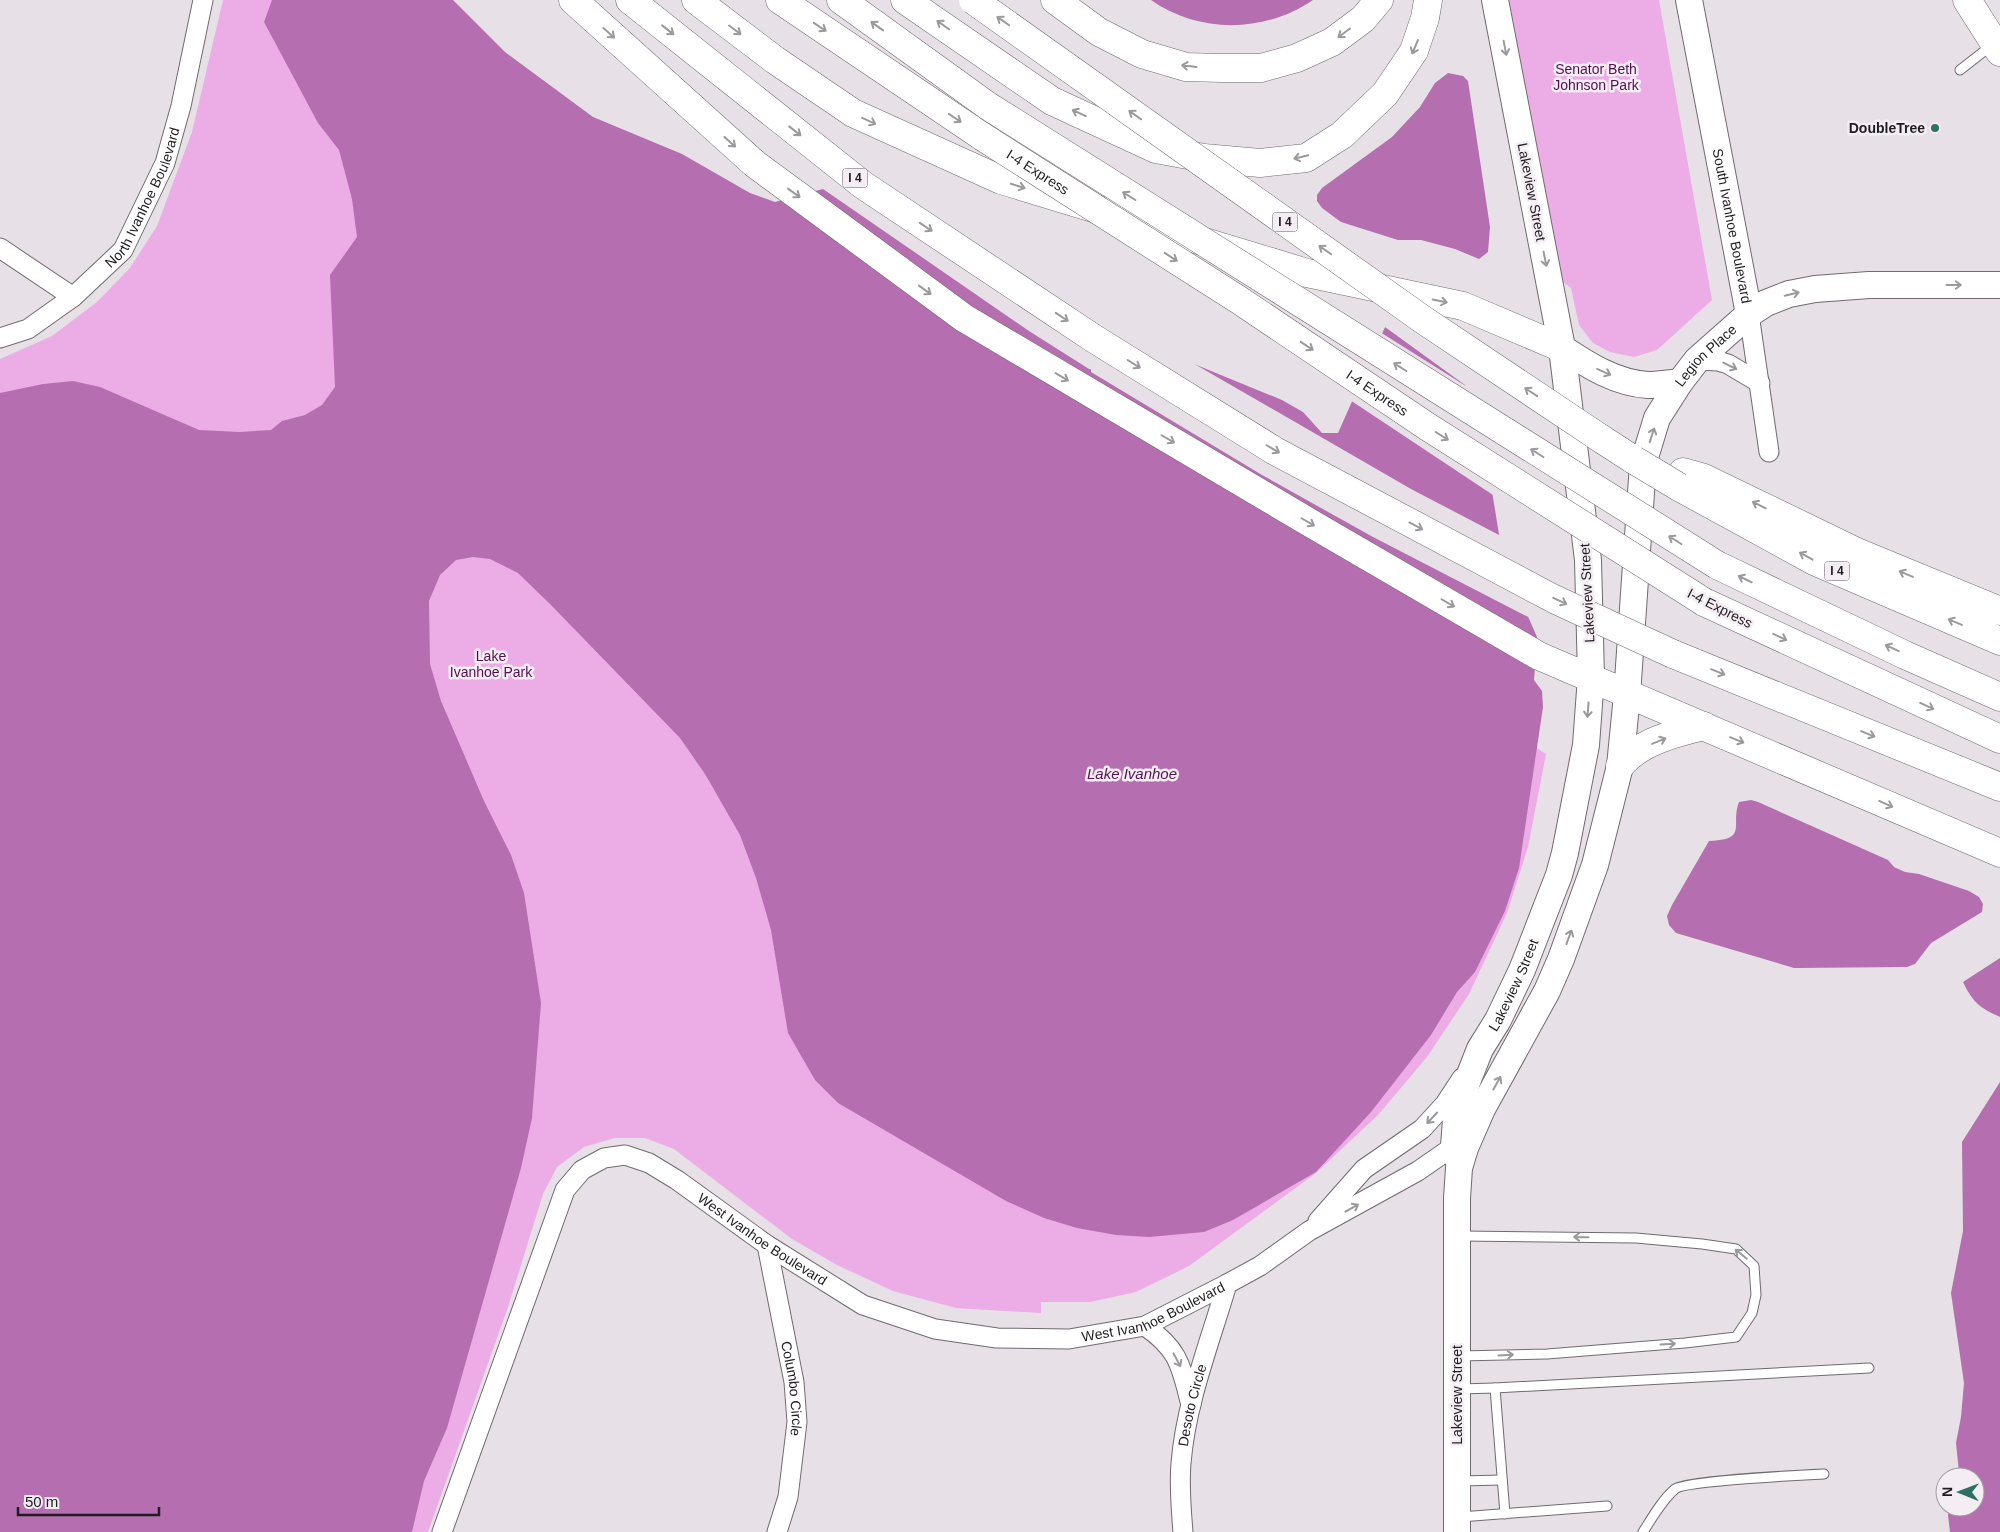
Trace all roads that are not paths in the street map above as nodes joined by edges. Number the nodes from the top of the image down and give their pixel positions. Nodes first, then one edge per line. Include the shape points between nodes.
1 (203, 0) edge
2 (573, 0) edge
3 (630, 0) edge
4 (696, 0) edge
5 (780, 0) edge
6 (841, 0) edge
7 (905, 0) edge
8 (973, 0) edge
9 (1055, 0) edge
10 (1379, 0) edge
11 (1428, 0) edge
12 (1495, 0) edge
13 (1689, 0) edge
14 (1967, 0) edge
15 (1997, 48) edge
16 (1960, 70) dead end
17 (0, 248) edge
18 (2000, 285) edge
19 (73, 297) junction
20 (1749, 314) junction
21 (0, 338) edge
22 (1562, 348) junction
23 (1697, 360) junction
24 (1680, 382) junction
25 (1760, 383) junction
26 (1769, 452) dead end
27 (1681, 480) junction
28 (2000, 611) edge
29 (1632, 622) joint
30 (2000, 641) edge
31 (1590, 677) junction
32 (1627, 694) junction
33 (2000, 697) edge
34 (1704, 726) junction
35 (2000, 739) edge
36 (1620, 766) junction
37 (1991, 784) edge
38 (2000, 800) edge
39 (2000, 853) edge
40 (1480, 1049) junction
41 (1457, 1157) junction
42 (1309, 1231) junction
43 (1457, 1236) junction
44 (767, 1245) junction
45 (1227, 1284) junction
46 (1145, 1326) junction
47 (1457, 1356) junction
48 (1869, 1368) dead end
49 (1495, 1388) junction
50 (1457, 1389) junction
51 (1191, 1406) junction
52 (1824, 1474) dead end
53 (1502, 1480) junction
54 (1457, 1481) junction
55 (1607, 1506) dead end
56 (1505, 1514) junction
57 (1457, 1525) edge
58 (442, 1532) edge
59 (777, 1532) edge
60 (1183, 1532) edge
61 (1643, 1532) edge

1 - 19 street, North Ivanhoe Boulevard via 181,106 165,163 123,250
2 -> 31 main road via 755,164 964,318 1539,656
3 -> 37 main road, I 4, bridge via 863,185 1093,338 1275,451 1554,599 1673,654
4 -> 22 main road via 775,60 853,113 1000,180 1306,273 1463,306
5 -> 35 main road, I-4 Express, bridge via 982,137 1704,602
33 -> 6 main road, I-4 Express, bridge via 1716,565 988,106
11 -> 7 main road via 1414,51 1385,94 1342,135 1306,158 1260,163 1156,150 1052,101
27 -> 8 main road, I 4, bridge via 1634,460 1422,319
10 -> 9 main road via 1363,18 1332,42 1297,58 1261,68 1186,67 1142,54 1099,32
12 -> 22 street, Lakeview Street
13 - 20 street, South Ivanhoe Boulevard
14 - 15 main road
15 - 16 lane
17 - 19 street
20 -> 18 street, Legion Place via 1789,294 1815,289 1869,285
19 - 21 street, North Ivanhoe Boulevard via 28,329
20 - 23 street, Legion Place
20 - 25 street, South Ivanhoe Boulevard
22 -> 24 street via 1621,380 1649,385
22 - 31 street, Lakeview Street via 1588,560
23 - 24 street, Legion Place
23 -> 25 street via 1728,364
29 -> 24 street, Legion Place via 1643,464 1657,418
25 - 26 street, South Ivanhoe Boulevard
28 -> 27 main road via 1858,553 1704,478
30 -> 27 main road, I 4 via 1816,562
29 - 32 street, Lakeview Street
31 - 32 main road
31 -> 40 street, Lakeview Street via 1586,745 1559,875 1522,970
32 - 34 main road
32 - 36 street, Lakeview Street
36 -> 34 main road via 1628,756 1642,748 1679,732
34 -> 39 main road
41 -> 36 street, Lakeview Street via 1465,1148 1532,1022 1561,959 1595,865
37 - 38 main road
40 - 41 street, Lakeview Street via 1456,1120
40 -> 42 street, West Ivanhoe Boulevard via 1445,1104 1422,1129 1364,1169
42 -> 41 street, West Ivanhoe Boulevard via 1418,1171
41 - 43 street, Lakeview Street
42 - 45 street, West Ivanhoe Boulevard via 1260,1266
43 - 47 street, Lakeview Street
47 -> 43 lane via 1547,1354 1736,1337 1752,1313 1756,1295 1754,1266 1736,1249 1636,1238
44 - 46 street, West Ivanhoe Boulevard via 862,1305 934,1328 997,1338 1069,1339
44 - 58 street, West Ivanhoe Boulevard via 650,1162 625,1155 604,1158 582,1170 565,1190
44 - 59 street, Columbo Circle via 794,1382 797,1422 788,1497
45 - 46 street, West Ivanhoe Boulevard
45 - 51 street, Desoto Circle
46 -> 51 street via 1163,1339 1180,1363
47 - 50 street, Lakeview Street
48 - 49 lane
49 - 50 lane
49 - 53 lane
50 - 54 street, Lakeview Street
51 - 60 street, Desoto Circle via 1180,1465
52 - 61 lane via 1702,1483 1676,1488
53 - 54 lane
53 - 56 lane
54 - 57 street, Lakeview Street
55 - 56 lane
56 - 57 lane

